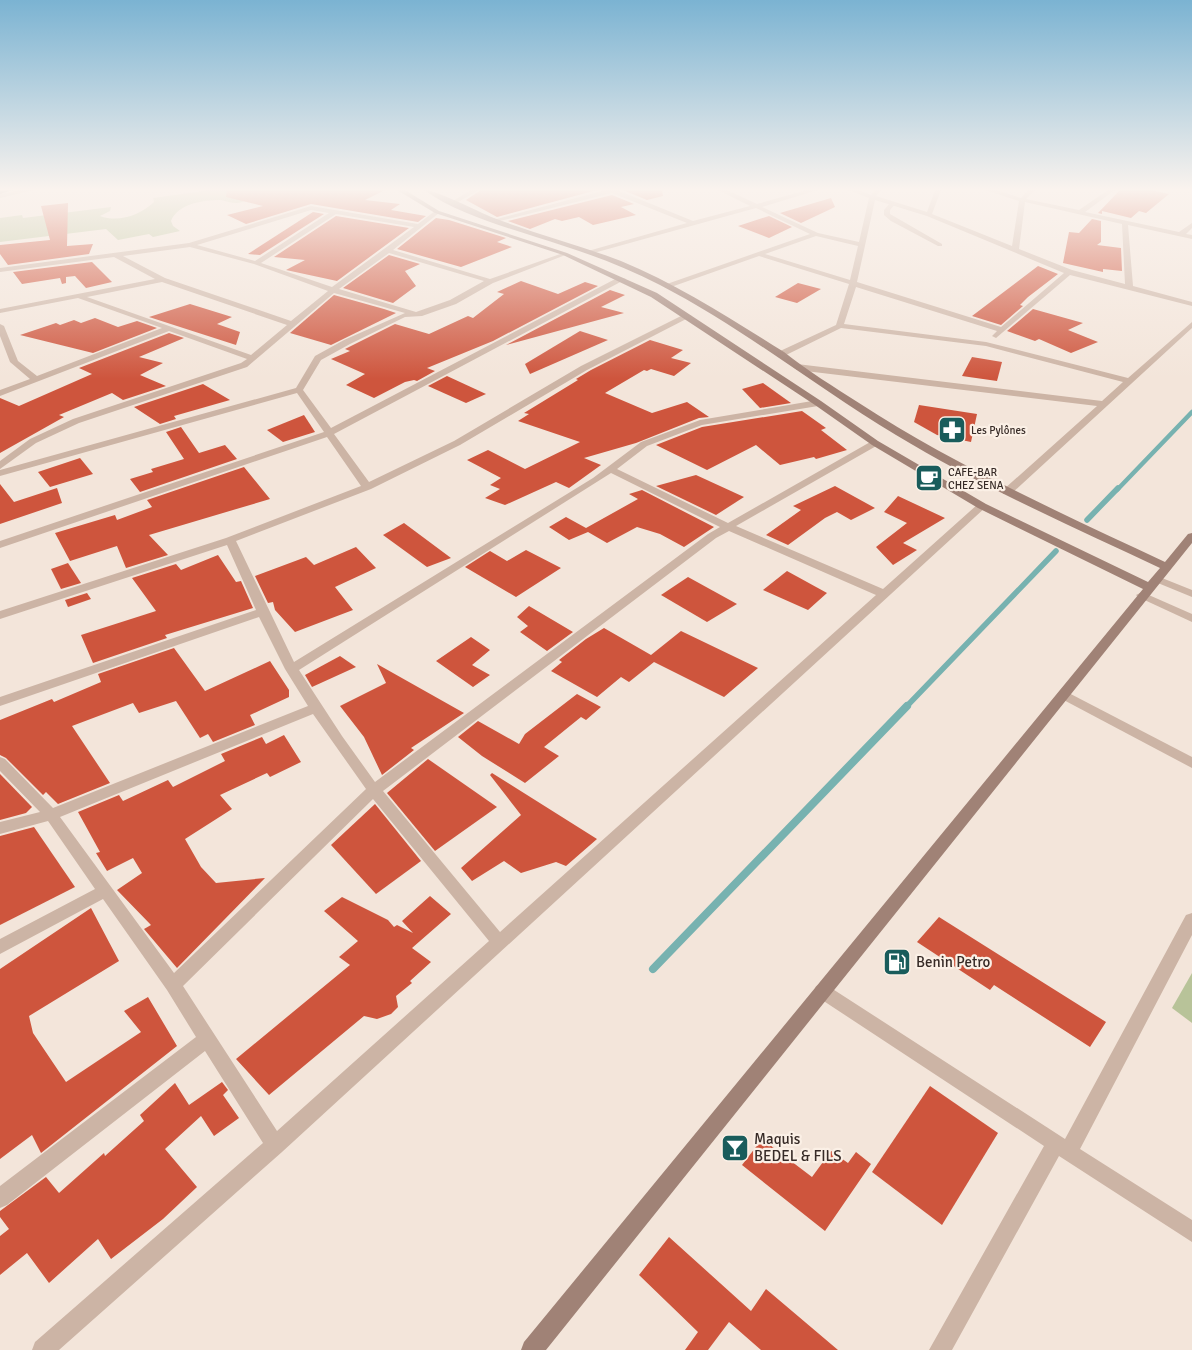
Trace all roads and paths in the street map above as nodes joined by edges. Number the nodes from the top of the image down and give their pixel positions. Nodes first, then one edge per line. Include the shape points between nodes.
1 (122, 253) edge
2 (219, 253) edge
3 (271, 253) edge
4 (385, 253) edge
5 (395, 253) edge
6 (562, 253) edge
7 (592, 253) edge
8 (762, 253) edge
9 (859, 253) edge
10 (1022, 253) edge
11 (1127, 253) edge
12 (114, 254) junction
13 (565, 254) junction
14 (759, 254) junction
15 (256, 263) junction
16 (0, 270) edge
17 (1069, 272) junction
18 (622, 279) junction
19 (162, 280) junction
20 (490, 282) junction
21 (853, 282) junction
22 (668, 285) junction
23 (1130, 288) junction
24 (333, 290) junction
25 (76, 295) junction
26 (1192, 304) edge
27 (0, 311) edge
28 (419, 314) junction
29 (688, 316) junction
30 (290, 324) junction
31 (1192, 324) edge
32 (0, 326) edge
33 (840, 326) junction
34 (170, 328) junction
35 (1002, 330) junction
36 (986, 344) junction
37 (781, 354) junction
38 (253, 358) junction
39 (797, 367) junction
40 (37, 380) junction
41 (1129, 380) junction
42 (299, 390) junction
43 (0, 393) edge
44 (818, 403) junction
45 (1104, 404) junction
46 (329, 433) junction
47 (874, 443) junction
48 (0, 466) edge
49 (610, 469) junction
50 (0, 473) edge
51 (367, 487) junction
52 (1007, 492) junction
53 (982, 506) junction
54 (729, 527) junction
55 (1192, 536) edge
56 (230, 540) junction
57 (0, 544) edge
58 (1166, 567) junction
59 (1150, 587) junction
60 (884, 594) junction
61 (1192, 594) edge
62 (263, 612) junction
63 (0, 615) edge
64 (1192, 618) edge
65 (293, 668) junction
66 (1063, 694) junction
67 (0, 702) edge
68 (315, 708) junction
69 (0, 762) edge
70 (1192, 764) edge
71 (373, 791) junction
72 (51, 815) junction
73 (0, 828) edge
74 (105, 891) junction
75 (1192, 920) edge
76 (499, 942) junction
77 (0, 947) edge
78 (173, 985) junction
79 (822, 991) junction
80 (207, 1039) junction
81 (275, 1145) junction
82 (1062, 1148) junction
83 (0, 1198) edge
84 (1192, 1232) edge
85 (43, 1350) edge
86 (532, 1350) edge
87 (940, 1350) edge

1 - 12 street
2 - 15 street
3 - 15 street
4 - 24 street
5 - 20 street
6 - 13 street
7 - 22 street
8 - 14 street
9 - 21 street
10 - 17 street
11 - 23 street
12 - 16 street
12 - 19 street
13 - 18 street
13 - 20 street
14 - 21 street
14 - 22 street
15 - 24 street
17 - 23 street
17 - 35 street
18 - 29 street
18 - 46 street
19 - 25 street
19 - 30 street
20 - 28 street via 453,302
21 - 33 street
21 - 35 street
22 - 37 street
23 - 26 street
24 - 28 street
24 - 30 street
25 - 27 street
25 - 34 street
28 - 42 street via 403,315 318,358
29 - 44 street
29 - 51 street via 584,368 457,443
30 - 38 street
31 - 41 street
32 - 40 street via 14,362
33 - 36 street
33 - 37 street
34 - 38 street
34 - 40 street
35 - 36 street
36 - 41 street
37 - 39 street
38 - 48 street via 244,365 76,421 33,441
39 - 45 street
39 - 52 street via 900,433
40 - 43 street
41 - 45 street
42 - 46 street
42 - 50 street
44 - 47 street
44 - 49 street via 700,423 644,444
45 - 52 street
46 - 51 street
46 - 57 street
47 - 53 street
47 - 54 street
49 - 54 street
49 - 65 street
51 - 56 street
52 - 58 street
53 - 59 street
53 - 60 street
54 - 60 street
54 - 71 street via 712,536
55 - 58 street
56 - 62 street
56 - 63 street
58 - 59 street
59 - 61 street
59 - 64 street
59 - 66 street
60 - 76 street
62 - 65 street
62 - 67 street
65 - 68 street
66 - 70 street
66 - 79 street
68 - 71 street
68 - 72 street
69 - 72 street
71 - 76 street
71 - 78 street
72 - 73 street
72 - 74 street
74 - 77 street
74 - 78 street
75 - 82 street
76 - 81 street
78 - 80 street
79 - 82 street
79 - 86 street
80 - 81 street
80 - 83 street
81 - 85 street
82 - 84 street
82 - 87 street

